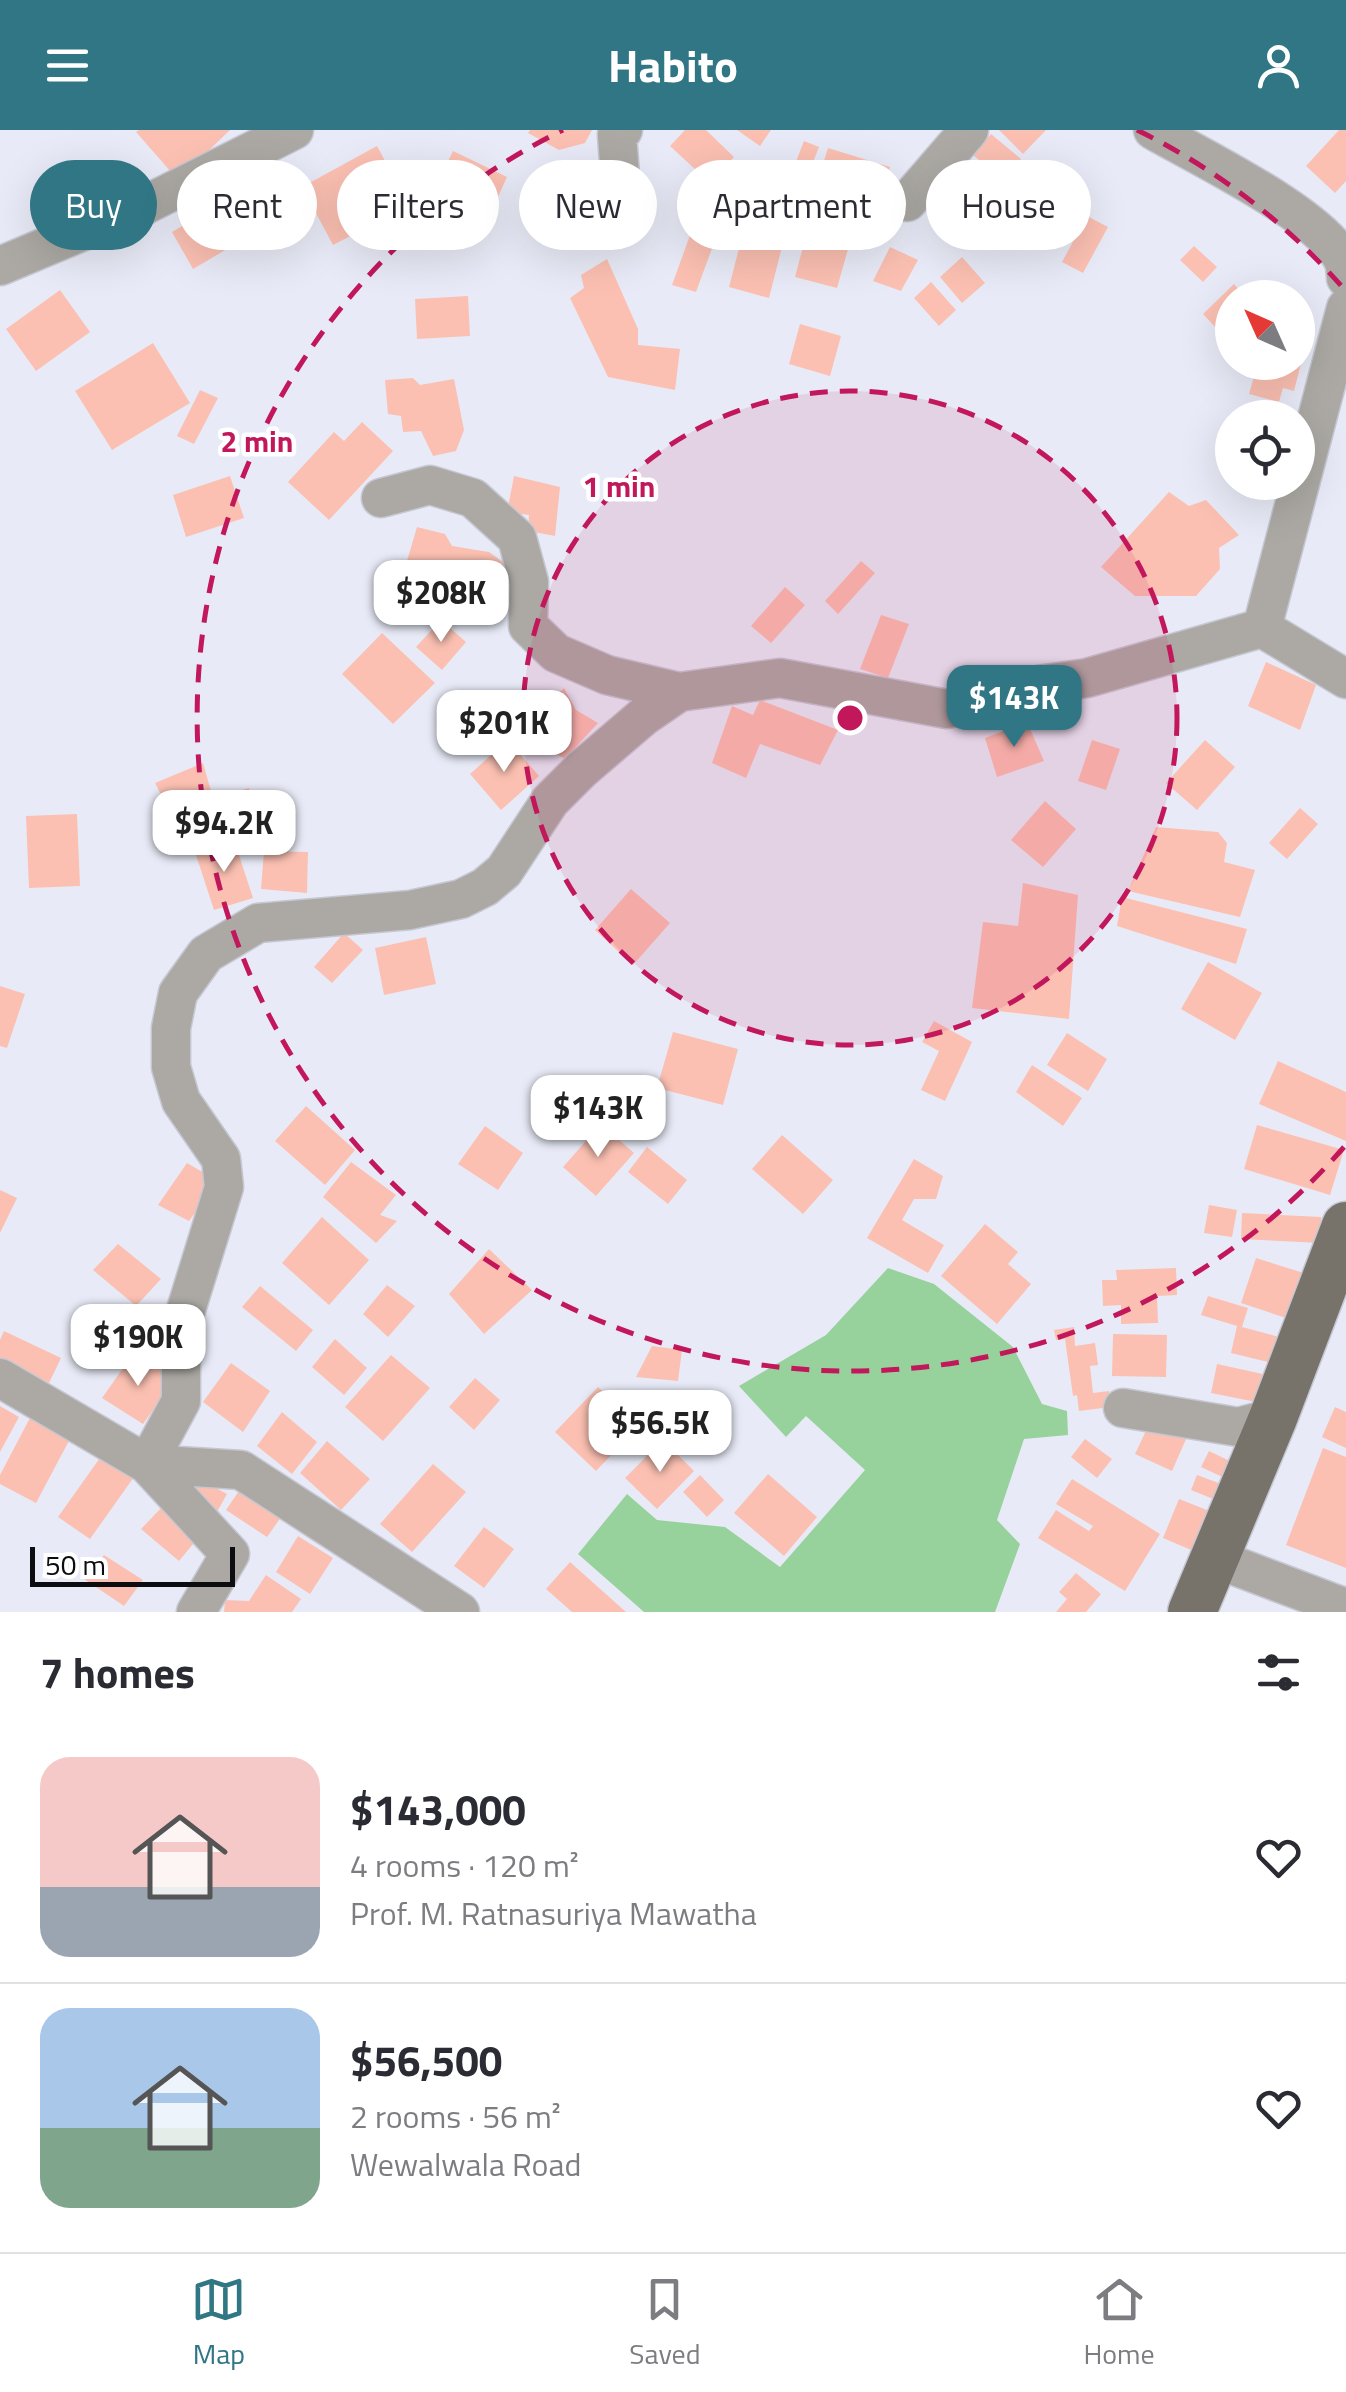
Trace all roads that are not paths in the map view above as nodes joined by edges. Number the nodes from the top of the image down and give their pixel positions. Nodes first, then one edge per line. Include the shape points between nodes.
1 (294, 130) edge
2 (623, 130) edge
3 (969, 130) edge
4 (1153, 130) edge
5 (619, 160) edge
6 (907, 202) dead end
7 (0, 266) edge
8 (1346, 278) edge
9 (1346, 308) edge
10 (381, 498) dead end
11 (1262, 628) junction
12 (1346, 679) edge
13 (678, 692) junction
14 (1346, 1226) edge
15 (0, 1378) edge
16 (1123, 1408) dead end
17 (1273, 1418) junction
18 (147, 1464) junction
19 (1214, 1558) junction
20 (1346, 1608) edge
21 (196, 1612) edge
22 (460, 1612) edge
23 (1192, 1612) edge

1 - 7 street via 143,206
2 - 5 street via 617,135
3 - 6 street
4 - 8 street via 1298,214 1345,263
9 - 11 street
10 - 13 street via 430,485 473,498 517,538 529,582 528,626 556,653 607,675
11 - 12 street
11 - 13 street via 947,709 780,678
13 - 18 street via 581,770 485,887 410,910 258,923 206,954 178,993 171,1067 180,1101 221,1159 224,1188 182,1326 182,1401
14 - 17 main road
15 - 18 street
16 - 17 street via 1238,1427
17 - 19 main road
18 - 21 street via 230,1554
18 - 22 street via 241,1470
19 - 20 street
19 - 23 main road

